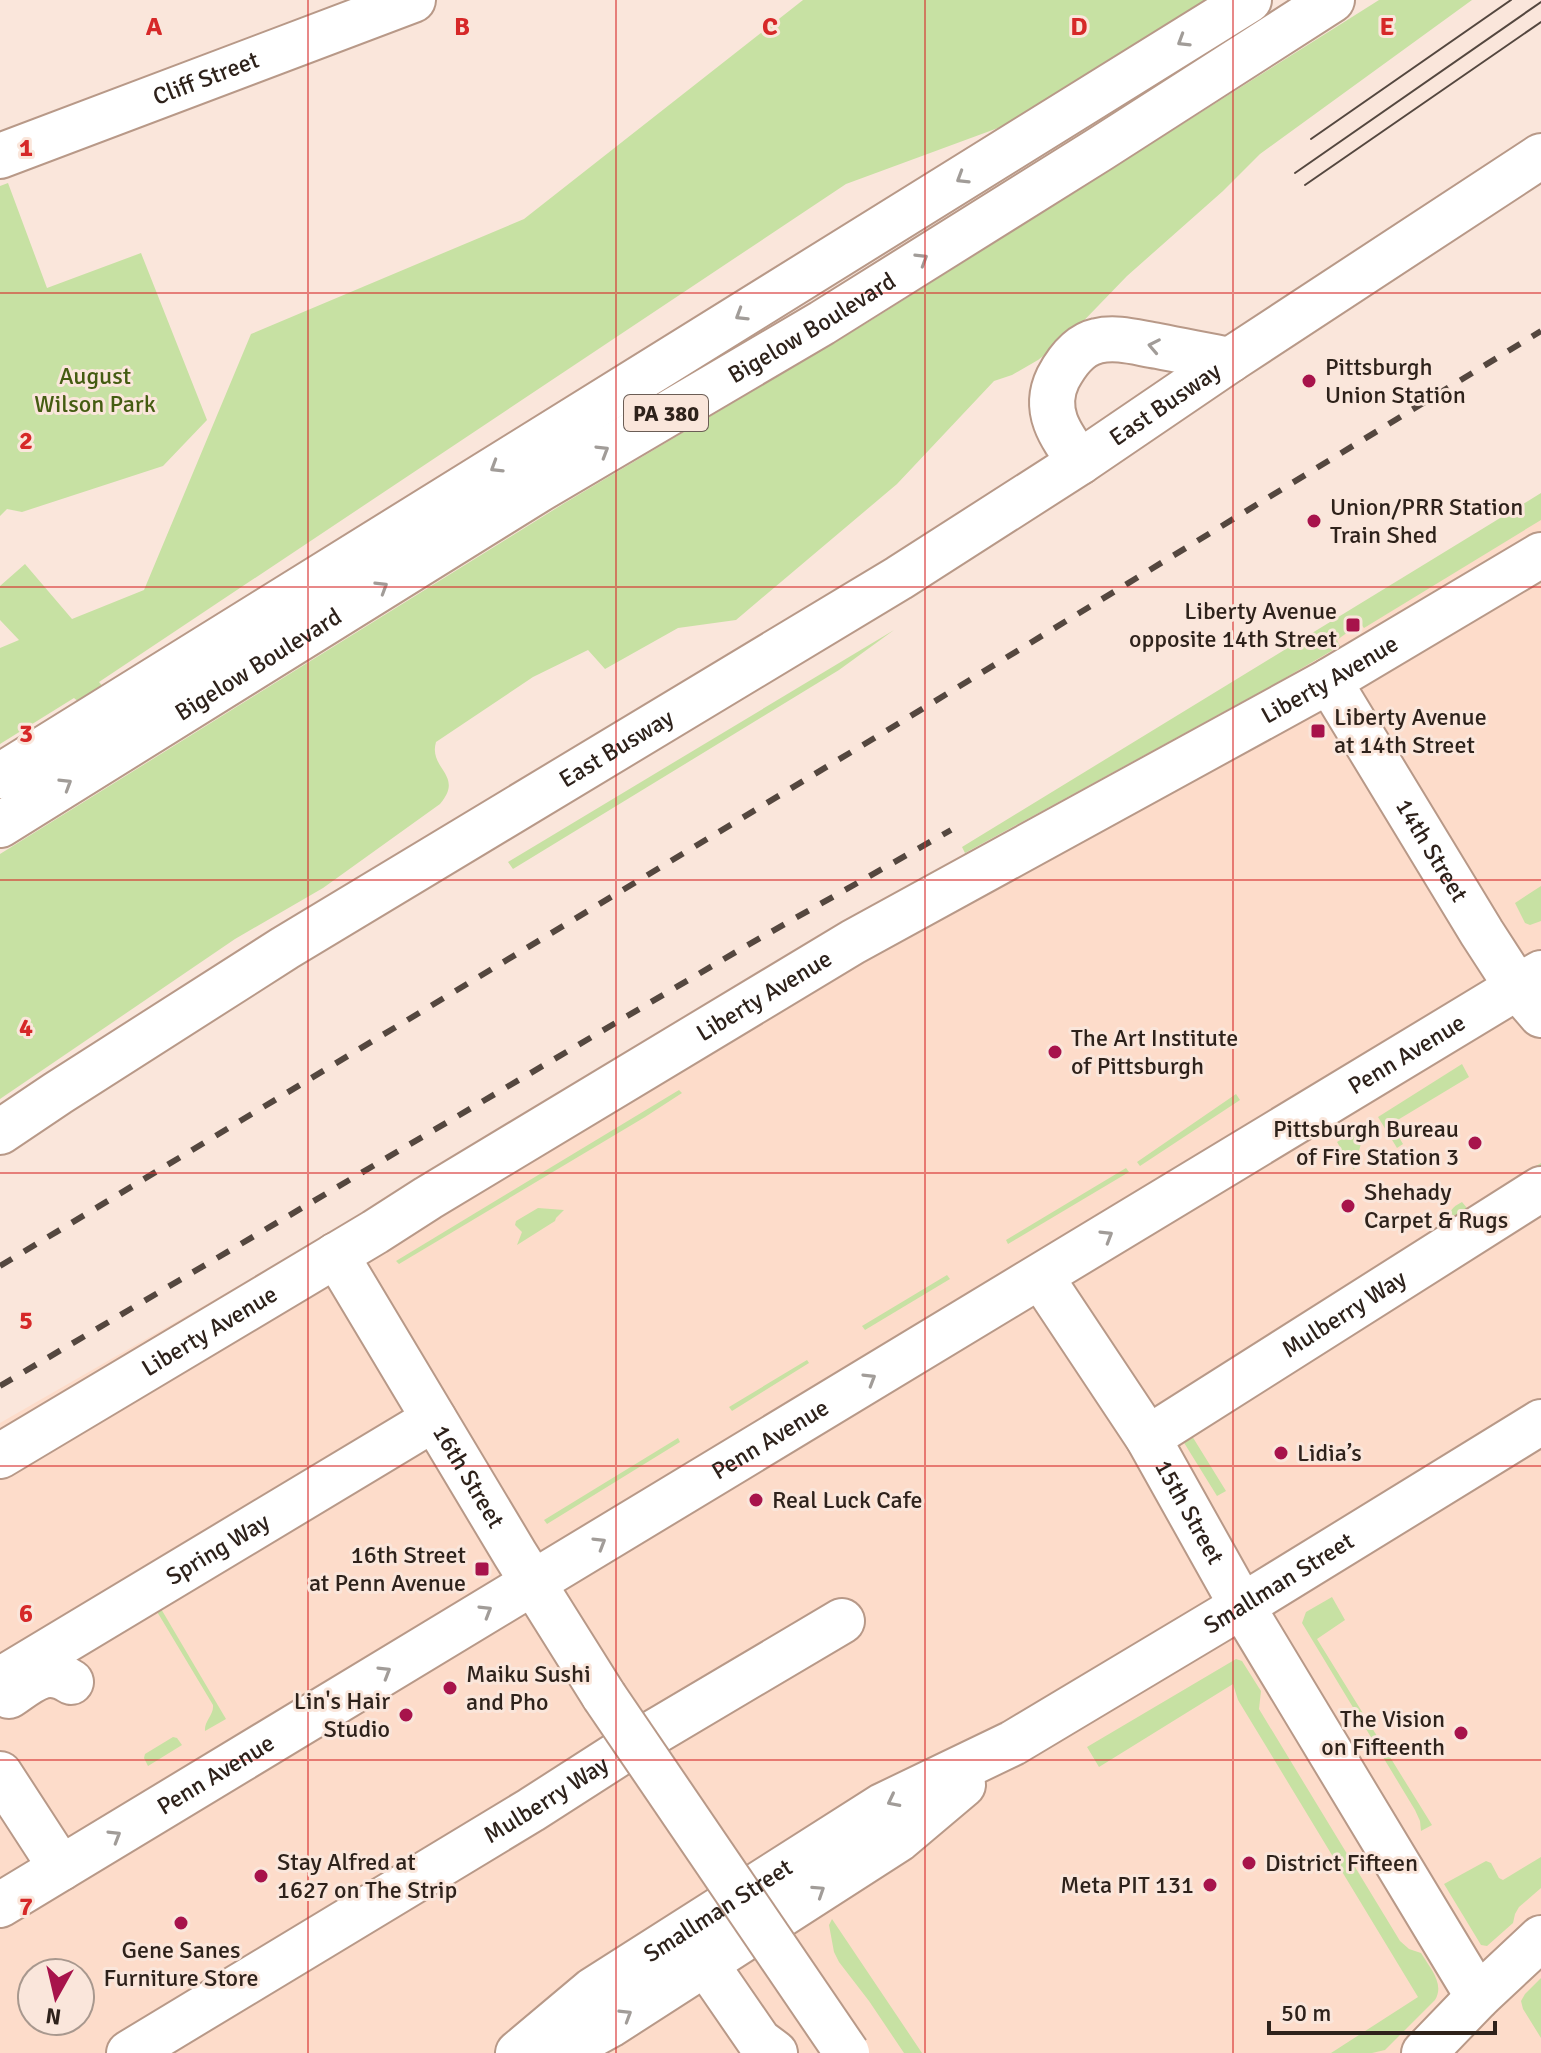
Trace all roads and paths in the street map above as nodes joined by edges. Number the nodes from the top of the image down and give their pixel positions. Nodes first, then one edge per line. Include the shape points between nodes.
1 (413, 0) edge
2 (1249, 0) edge
3 (1332, 0) edge
4 (0, 156) edge
5 (1541, 156) edge
6 (1230, 360) junction
7 (1080, 462) junction
8 (1541, 555) edge
9 (1329, 681) junction
10 (0, 776) edge
11 (0, 825) edge
12 (1533, 992) edge
13 (0, 1132) edge
14 (1541, 1189) edge
15 (336, 1255) junction
16 (1041, 1277) junction
17 (434, 1419) junction
18 (1541, 1422) edge
19 (1148, 1438) junction
20 (0, 1456) edge
21 (533, 1583) junction
22 (1242, 1606) junction
23 (842, 1621) dead end
24 (0, 1680) edge
25 (71, 1682) dead end
26 (0, 1702) edge
27 (1013, 1743) junction
28 (626, 1749) junction
29 (0, 1774) edge
30 (61, 1868) junction
31 (732, 1901) junction
32 (0, 1905) edge
33 (1541, 1938) edge
34 (690, 1951) junction
35 (1478, 1997) junction
36 (1476, 2047) dead end
37 (765, 2049) edge
38 (129, 2053) edge
39 (518, 2053) edge
40 (559, 2053) edge
41 (847, 2053) edge
42 (1424, 2053) edge

1 - 4 street, Cliff Street
2 -> 10 street, Bigelow Boulevard / PA 380
11 -> 3 street, Bigelow Boulevard / PA 380 via 540,489 822,323
5 - 6 street, East Busway
6 - 7 street, East Busway
6 -> 7 street via 1119,339 1095,341 1078,351 1064,366 1051,403 1059,433
7 - 13 street, East Busway via 797,641 285,948
8 - 9 street, Liberty Avenue
9 - 12 street, 14th Street via 1482,933
9 - 15 street, Liberty Avenue via 853,942
16 -> 12 street, Penn Avenue
14 - 19 street, Mulberry Way
15 - 17 street, 16th Street
15 - 20 street, Liberty Avenue
16 - 19 street, 15th Street
21 -> 16 street, Penn Avenue
17 - 21 street, 16th Street
17 - 24 street, Spring Way
18 - 22 street, Smallman Street
19 - 22 street, 15th Street
30 -> 21 street, Penn Avenue
21 - 41 street, 16th Street, bridge
22 - 27 street, Smallman Street
22 - 35 street, 15th Street
23 - 28 street, Mulberry Way
25 - 26 street via 47,1674
27 -> 31 street, Smallman Street via 882,1806
34 -> 27 street, Smallman Street via 899,1839
28 - 31 street
28 - 38 street, Mulberry Way
29 - 30 street
30 - 32 street, Penn Avenue
31 - 34 street, Smallman Street
33 - 35 street
34 - 37 street
34 - 39 street, Smallman Street via 593,1990
40 -> 34 street, Smallman Street via 610,2025
35 - 36 street
35 - 42 street

